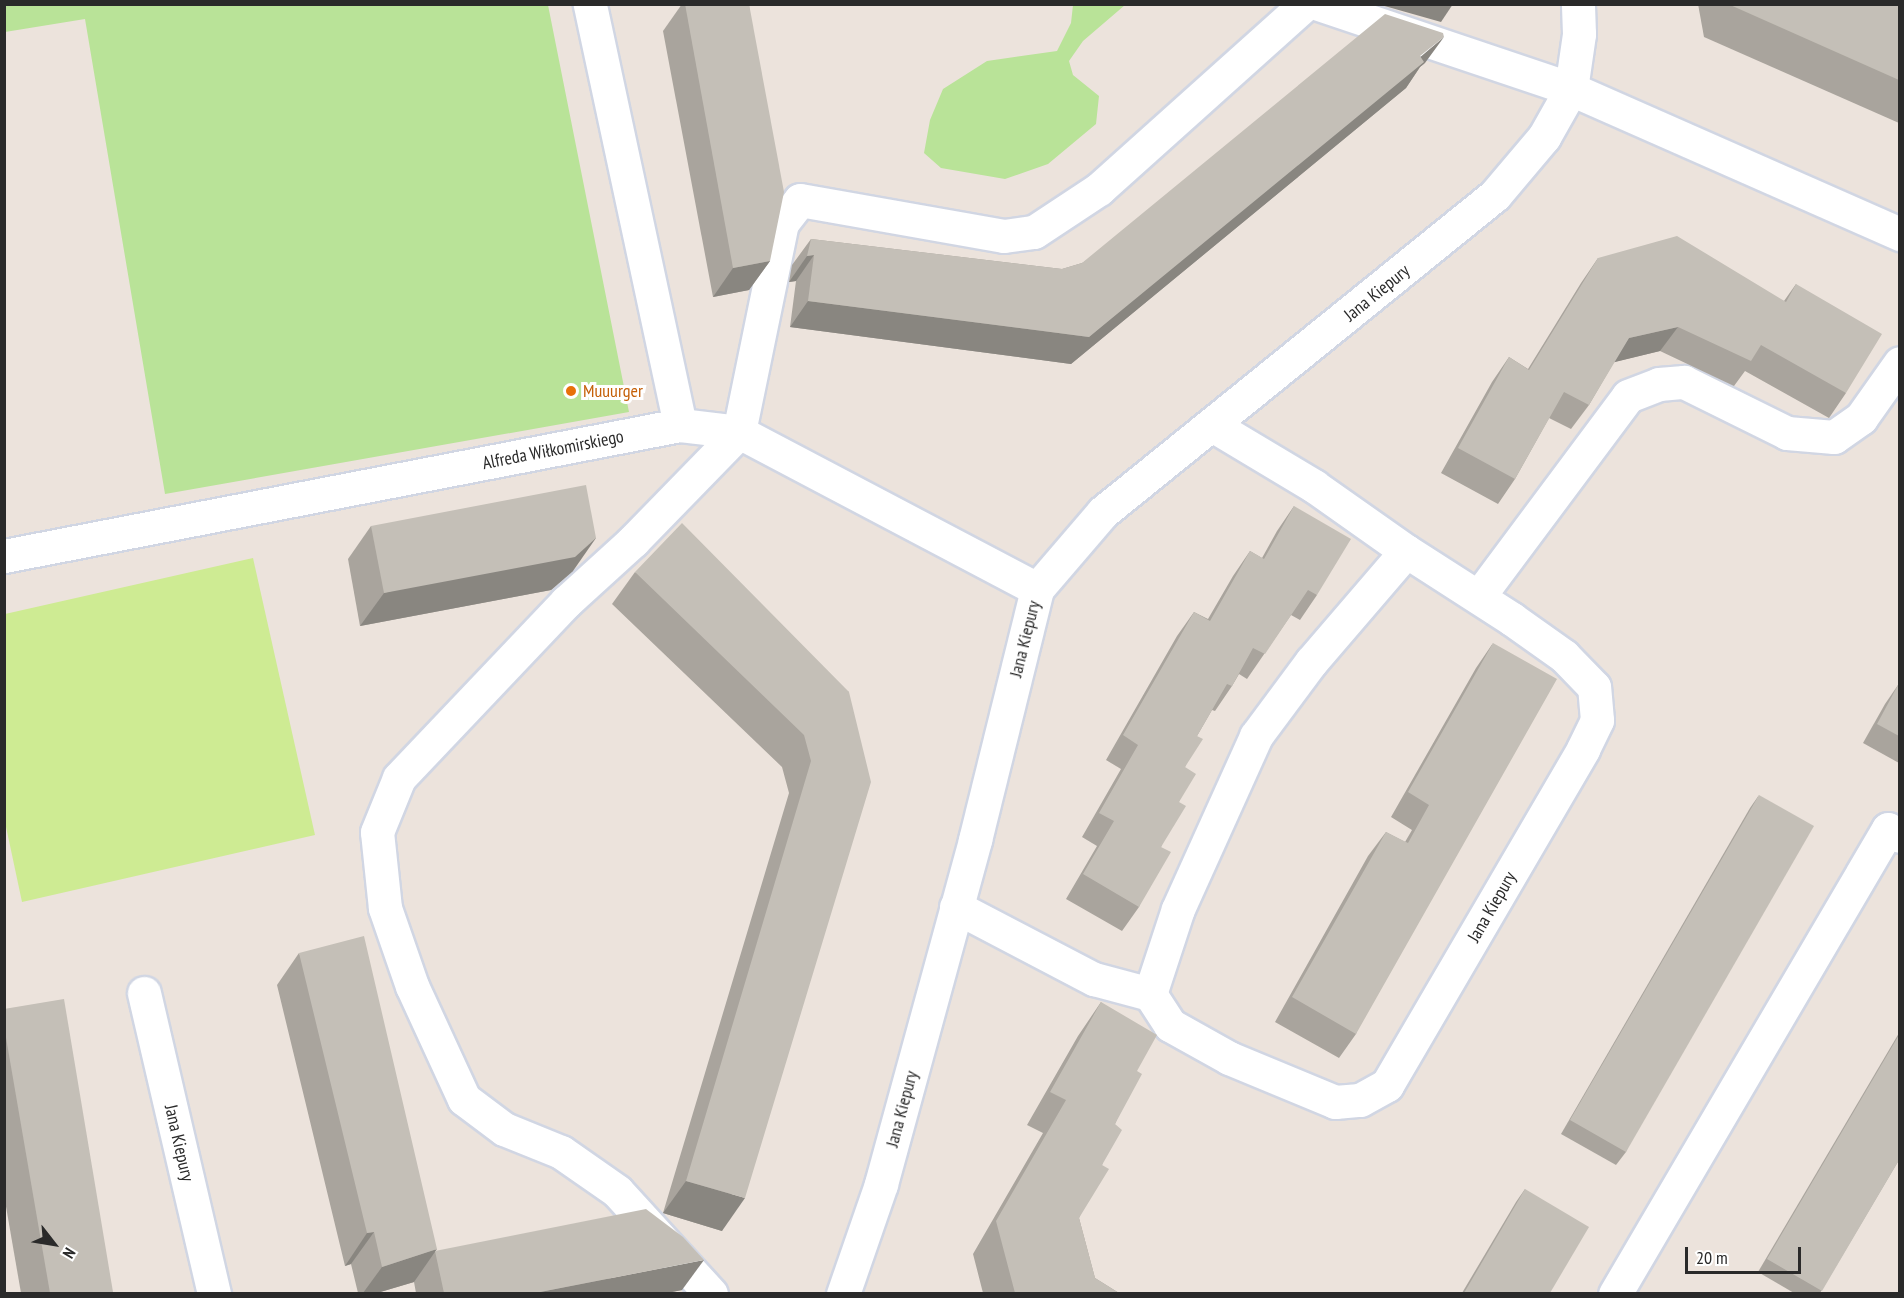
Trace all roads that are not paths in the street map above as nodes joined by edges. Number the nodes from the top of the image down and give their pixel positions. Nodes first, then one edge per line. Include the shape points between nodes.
1 (590, 4) edge
2 (1305, 4) edge
3 (1319, 4) edge
4 (1578, 4) edge
5 (1570, 89) junction
6 (1899, 234) edge
7 (1899, 363) edge
8 (680, 425) junction
9 (1212, 425) junction
10 (738, 432) junction
11 (1406, 551) junction
12 (4, 556) edge
13 (1038, 589) junction
14 (1479, 596) junction
15 (1899, 836) edge
16 (956, 907) junction
17 (144, 993) dead end
18 (1150, 994) junction
19 (214, 1293) edge
20 (711, 1293) edge
21 (843, 1293) edge
22 (1615, 1293) edge

1 - 8 street
2 - 10 street via 1099,189 1034,232 1004,236 800,200 782,223
3 - 5 street
4 - 5 street, Jana Kiepury via 1579,34
5 - 6 street
5 - 9 street, Jana Kiepury via 1544,137 1496,195
7 - 14 street via 1861,418 1834,437 1787,433 1684,382 1659,384 1628,396
8 - 10 street, Alfreda Wiłkomirskiego
8 - 12 street, Alfreda Wiłkomirskiego
9 - 11 street, Jana Kiepury via 1314,486
9 - 13 street, Jana Kiepury via 1103,512
10 - 13 street
10 - 20 street via 633,541 542,626 399,778 377,832 385,908 412,986 464,1099 504,1129 561,1152 617,1191
11 - 14 street, Jana Kiepury
11 - 18 street via 1311,662 1256,736 1178,909
13 - 16 street, Jana Kiepury
14 - 18 street, Jana Kiepury via 1564,656 1594,687 1597,720 1387,1085 1360,1100 1335,1102 1229,1058 1170,1024
15 - 22 street via 1888,829
16 - 18 street via 1094,979
16 - 21 street, Jana Kiepury via 881,1184
17 - 19 street, Jana Kiepury

